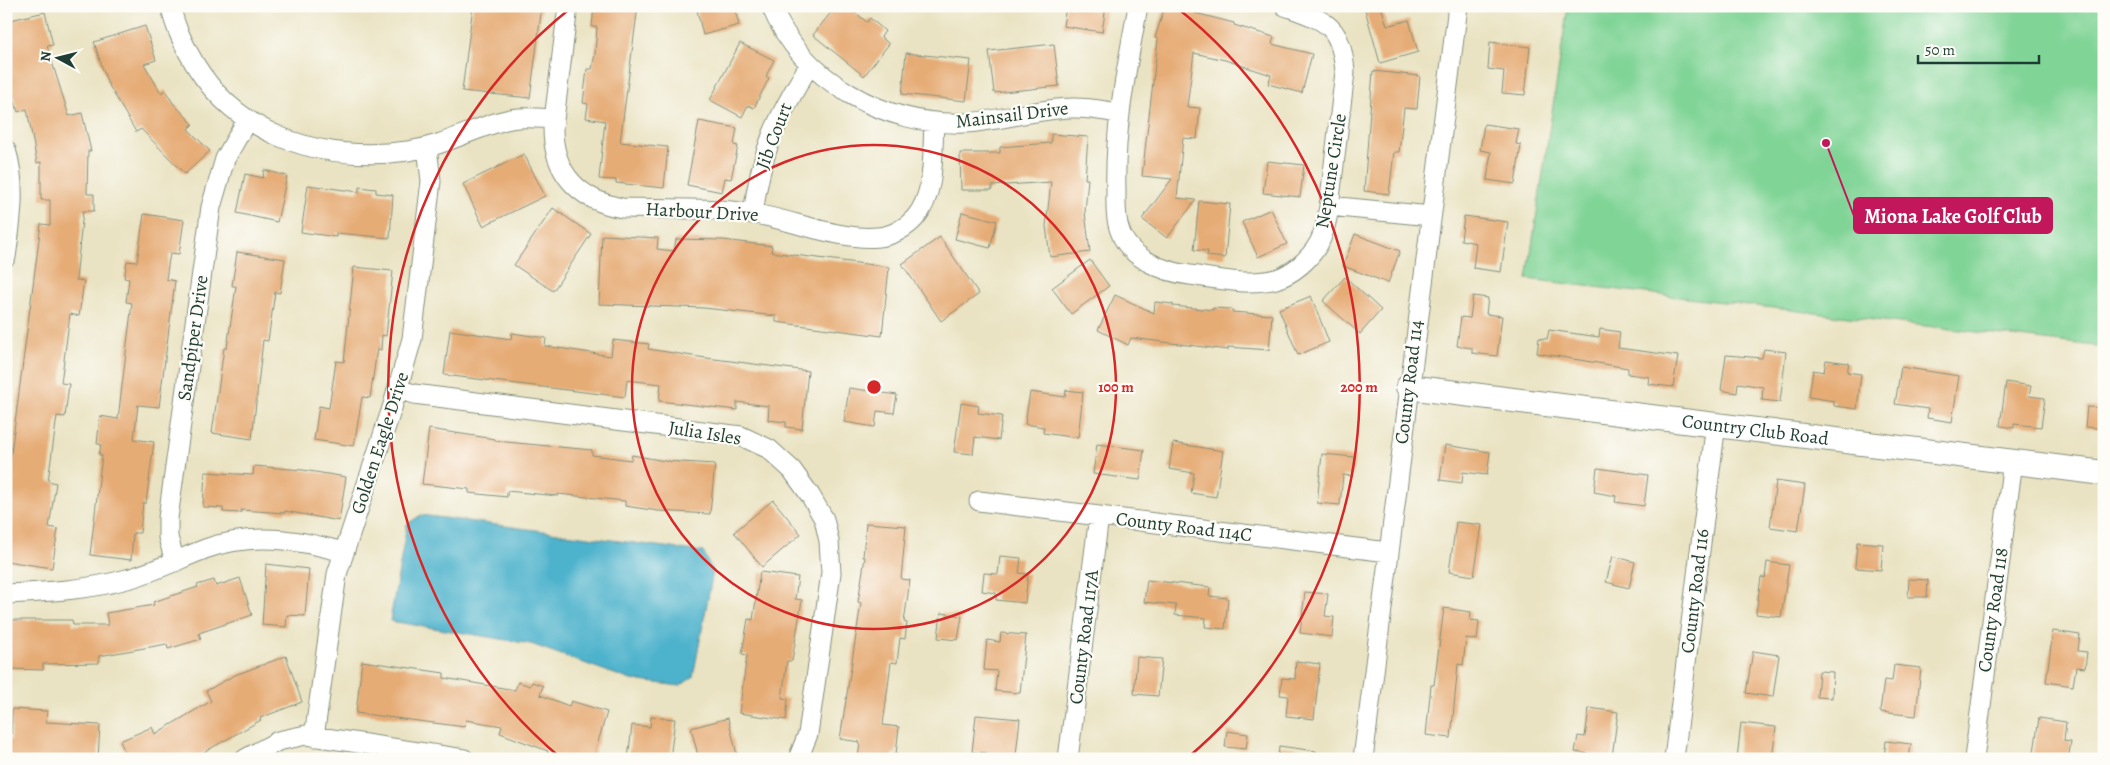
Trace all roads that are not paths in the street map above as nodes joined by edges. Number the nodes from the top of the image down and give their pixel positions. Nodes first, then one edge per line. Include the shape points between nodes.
1 (171, 6) edge
2 (568, 6) edge
3 (771, 6) edge
4 (1138, 6) edge
5 (1284, 6) edge
6 (1458, 6) edge
7 (810, 64) junction
8 (1120, 113) junction
9 (554, 119) junction
10 (247, 120) junction
11 (934, 123) junction
12 (427, 147) junction
13 (6, 150) edge
14 (1329, 206) junction
15 (753, 214) junction
16 (1431, 216) junction
17 (8, 228) edge
18 (6, 257) edge
19 (1408, 386) junction
20 (398, 389) junction
21 (1716, 423) junction
22 (2013, 461) junction
23 (2104, 473) edge
24 (979, 502) dead end
25 (1099, 516) junction
26 (343, 552) junction
27 (1388, 552) junction
28 (175, 562) junction
29 (6, 594) edge
30 (314, 737) junction
31 (244, 759) edge
32 (464, 759) edge
33 (798, 759) edge
34 (1068, 759) edge
35 (1363, 759) edge
36 (1674, 759) edge
37 (1974, 759) edge

1 - 10 street via 180,37 207,82 219,97
2 - 9 street, Harbour Drive
3 - 7 street, Mainsail Drive
4 - 8 street, Neptune Circle
5 - 14 street, Neptune Circle via 1328,24 1338,37 1344,54 1345,72
6 - 16 street, County Road 114
7 - 11 street, Mainsail Drive via 831,82 871,106
7 - 15 street, Jib Court via 776,122 761,165
8 - 11 street, Mainsail Drive via 1070,108 966,123
8 - 14 street, Neptune Circle via 1115,169 1116,210 1120,231 1143,260 1183,274 1244,282 1278,278 1306,260 1319,243
9 - 12 street via 503,120
9 - 15 street, Harbour Drive via 553,145 558,161 578,189 593,199 622,208
10 - 12 street via 299,144 338,152 386,153
10 - 28 street, Sandpiper Drive via 225,159 211,207 168,518 168,537
11 - 15 street, Harbour Drive via 927,196 914,219 893,234 878,238 856,236
12 - 20 street, Golden Eagle Drive via 431,174 412,339
13 - 17 street via 13,195
14 - 16 street
16 - 19 street, County Road 114
17 - 18 street
19 - 21 street, Country Club Road
19 - 27 street, County Road 114
20 - 26 street, Golden Eagle Drive
20 - 33 street, Julia Isles via 414,394 741,436 769,449 792,470 824,519 831,573 808,734
21 - 22 street, Country Club Road
21 - 36 street, County Road 116
22 - 23 street, Country Club Road
22 - 37 street, County Road 118
24 - 25 street, County Road 114C
25 - 27 street, County Road 114C
25 - 34 street, County Road 117A
26 - 28 street via 291,539 262,538 220,544
26 - 30 street, Golden Eagle Drive via 332,598
27 - 35 street, County Road 114
28 - 29 street via 110,583 51,592
30 - 31 street via 284,739
30 - 32 street

